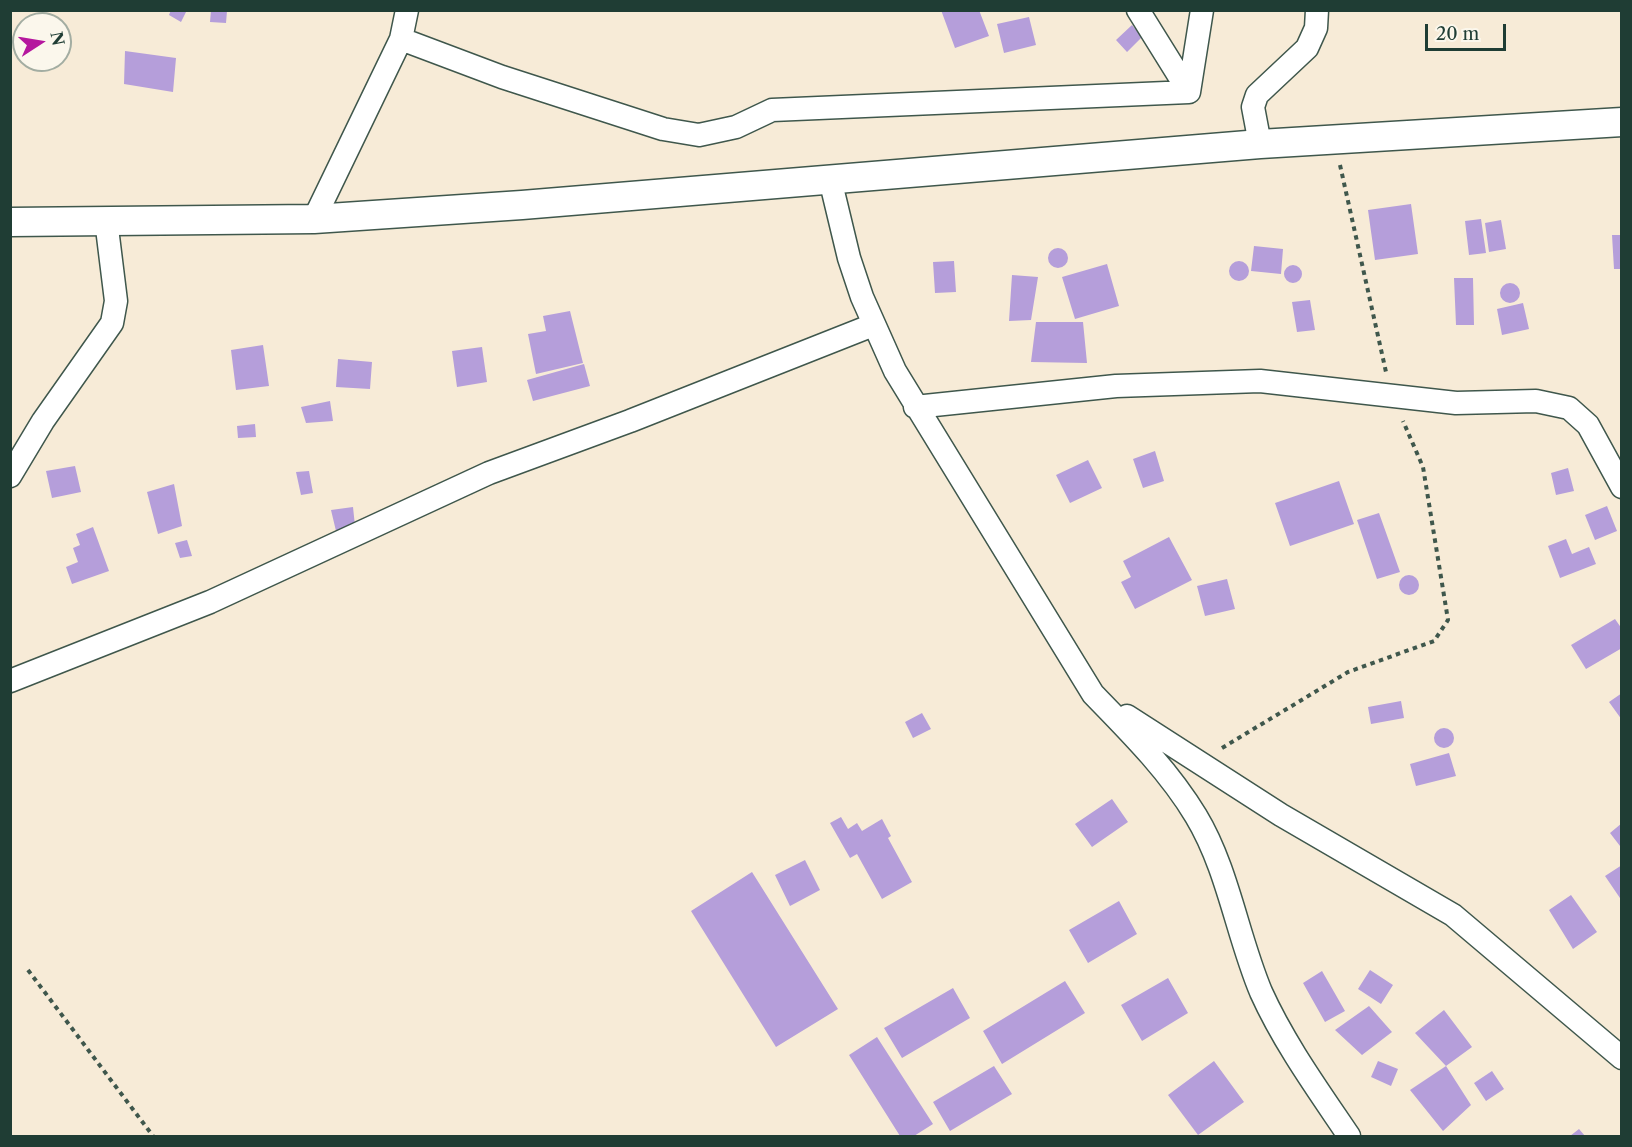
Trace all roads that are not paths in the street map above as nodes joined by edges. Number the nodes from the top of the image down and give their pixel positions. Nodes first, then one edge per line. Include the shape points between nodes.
1 (407, 10) edge
2 (1138, 10) edge
3 (1202, 10) edge
4 (1317, 10) edge
5 (401, 39) junction
6 (1188, 92) junction
7 (1622, 122) edge
8 (1260, 144) junction
9 (830, 179) junction
10 (314, 219) junction
11 (106, 220) junction
12 (10, 222) edge
13 (873, 325) junction
14 (915, 407) junction
15 (10, 476) edge
16 (1622, 487) edge
17 (10, 681) edge
18 (1093, 694) junction
19 (1622, 1058) edge
20 (1349, 1137) edge

1 - 5 street
2 - 6 street
3 - 6 street
4 - 8 street via 1316,28 1307,48 1257,95 1253,107
5 - 6 street via 502,77 663,129 699,135 736,128 772,110
5 - 10 street
7 - 8 street
8 - 9 street
9 - 10 street
9 - 13 street via 849,258
10 - 11 street
11 - 12 street
11 - 15 street via 117,301 112,323 43,421
13 - 14 street
13 - 17 street via 489,472 210,602
14 - 16 street via 1116,386 1260,381 1456,403 1536,401 1569,408 1588,425
14 - 18 street
18 - 19 street via 1281,815 1453,915
18 - 20 street via 1133,735 1196,817 1212,847 1261,992 1306,1072

